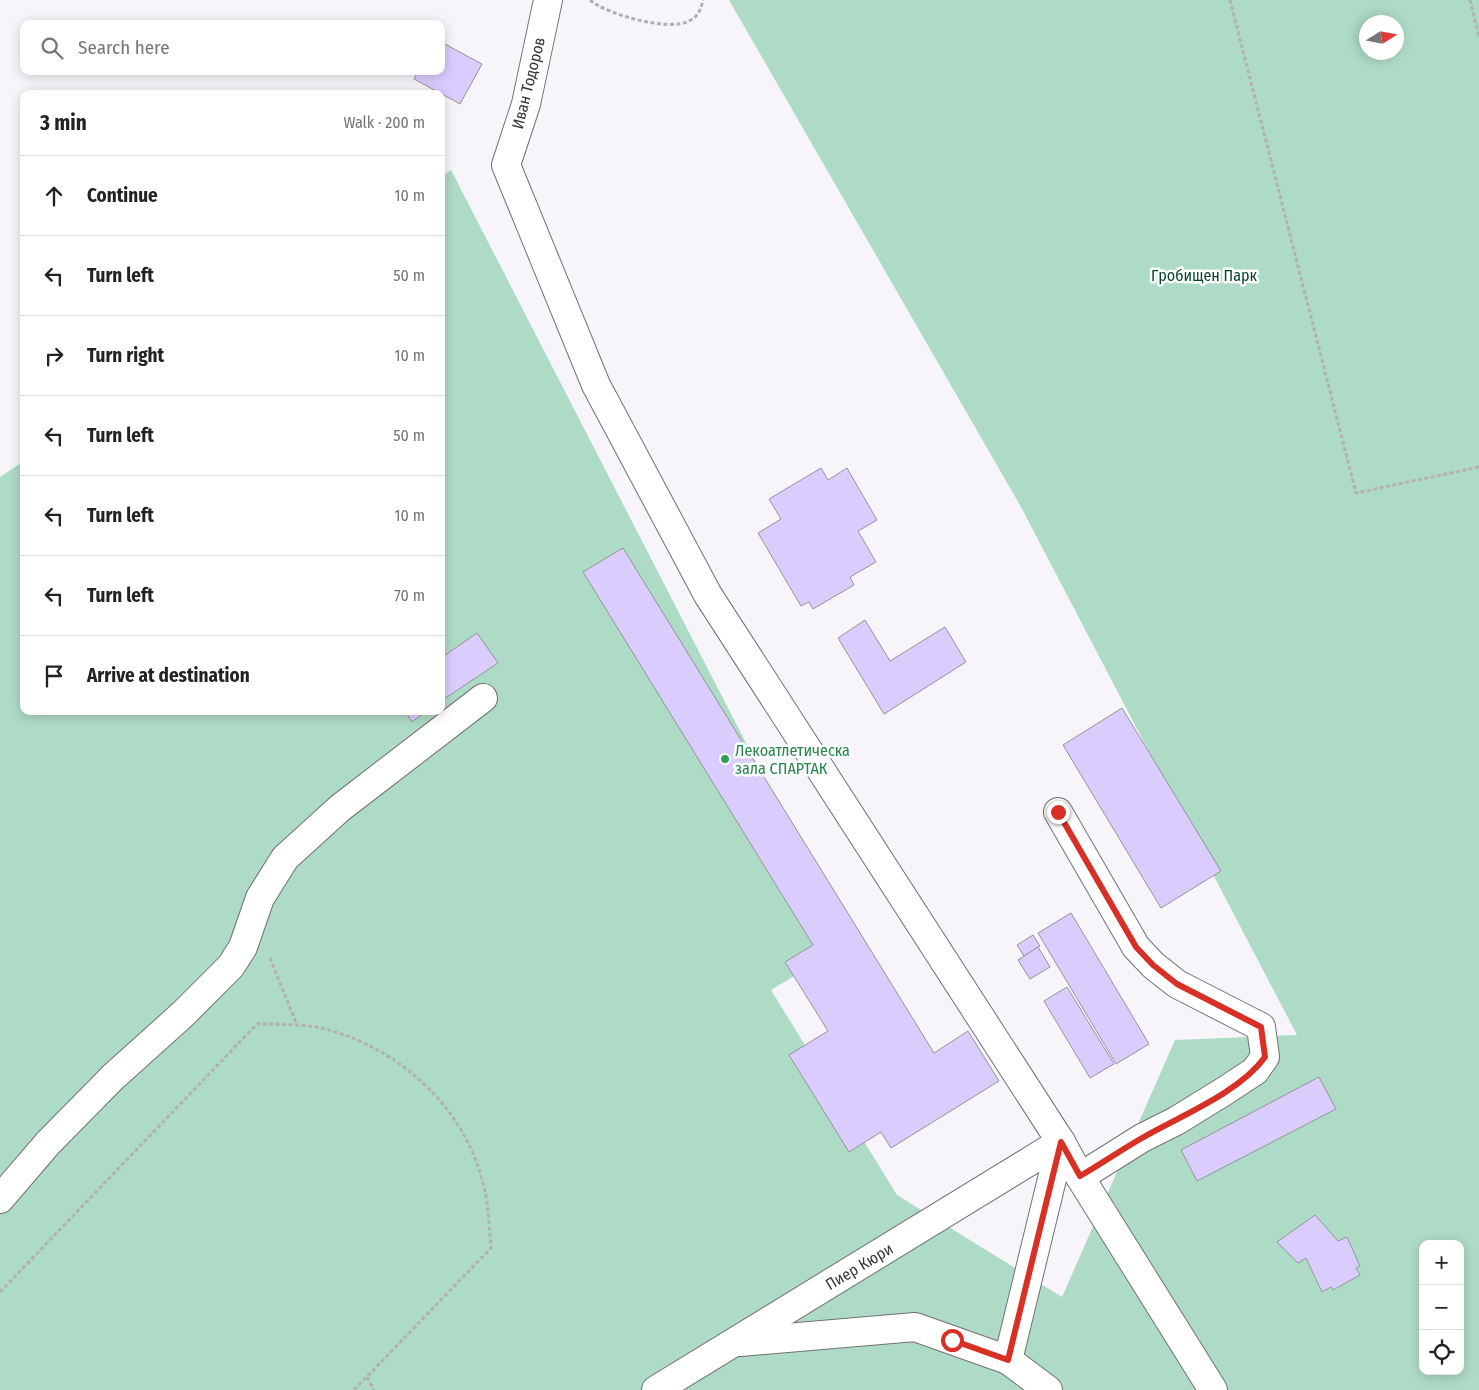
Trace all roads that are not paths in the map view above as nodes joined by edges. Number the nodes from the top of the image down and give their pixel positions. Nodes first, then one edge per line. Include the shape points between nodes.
1 (548, 0) edge
2 (483, 698) dead end
3 (1058, 812) dead end
4 (1061, 1142) junction
5 (1080, 1176) junction
6 (0, 1199) edge
7 (733, 1343) junction
8 (1008, 1360) junction
9 (656, 1390) edge
10 (1048, 1390) edge
11 (1213, 1390) edge

1 - 4 street, Иван Тодоров via 526,104 506,165 596,384 708,595
2 - 6 street via 340,808 285,858 260,898 243,947 231,966 48,1143
3 - 5 street via 1136,947 1177,984 1261,1027 1265,1057 1255,1071 1223,1092
4 - 5 street
4 - 7 street, Пиер Кюри
4 - 8 street
5 - 11 street
7 - 8 street via 915,1327
7 - 9 street, Пиер Кюри
8 - 10 street

